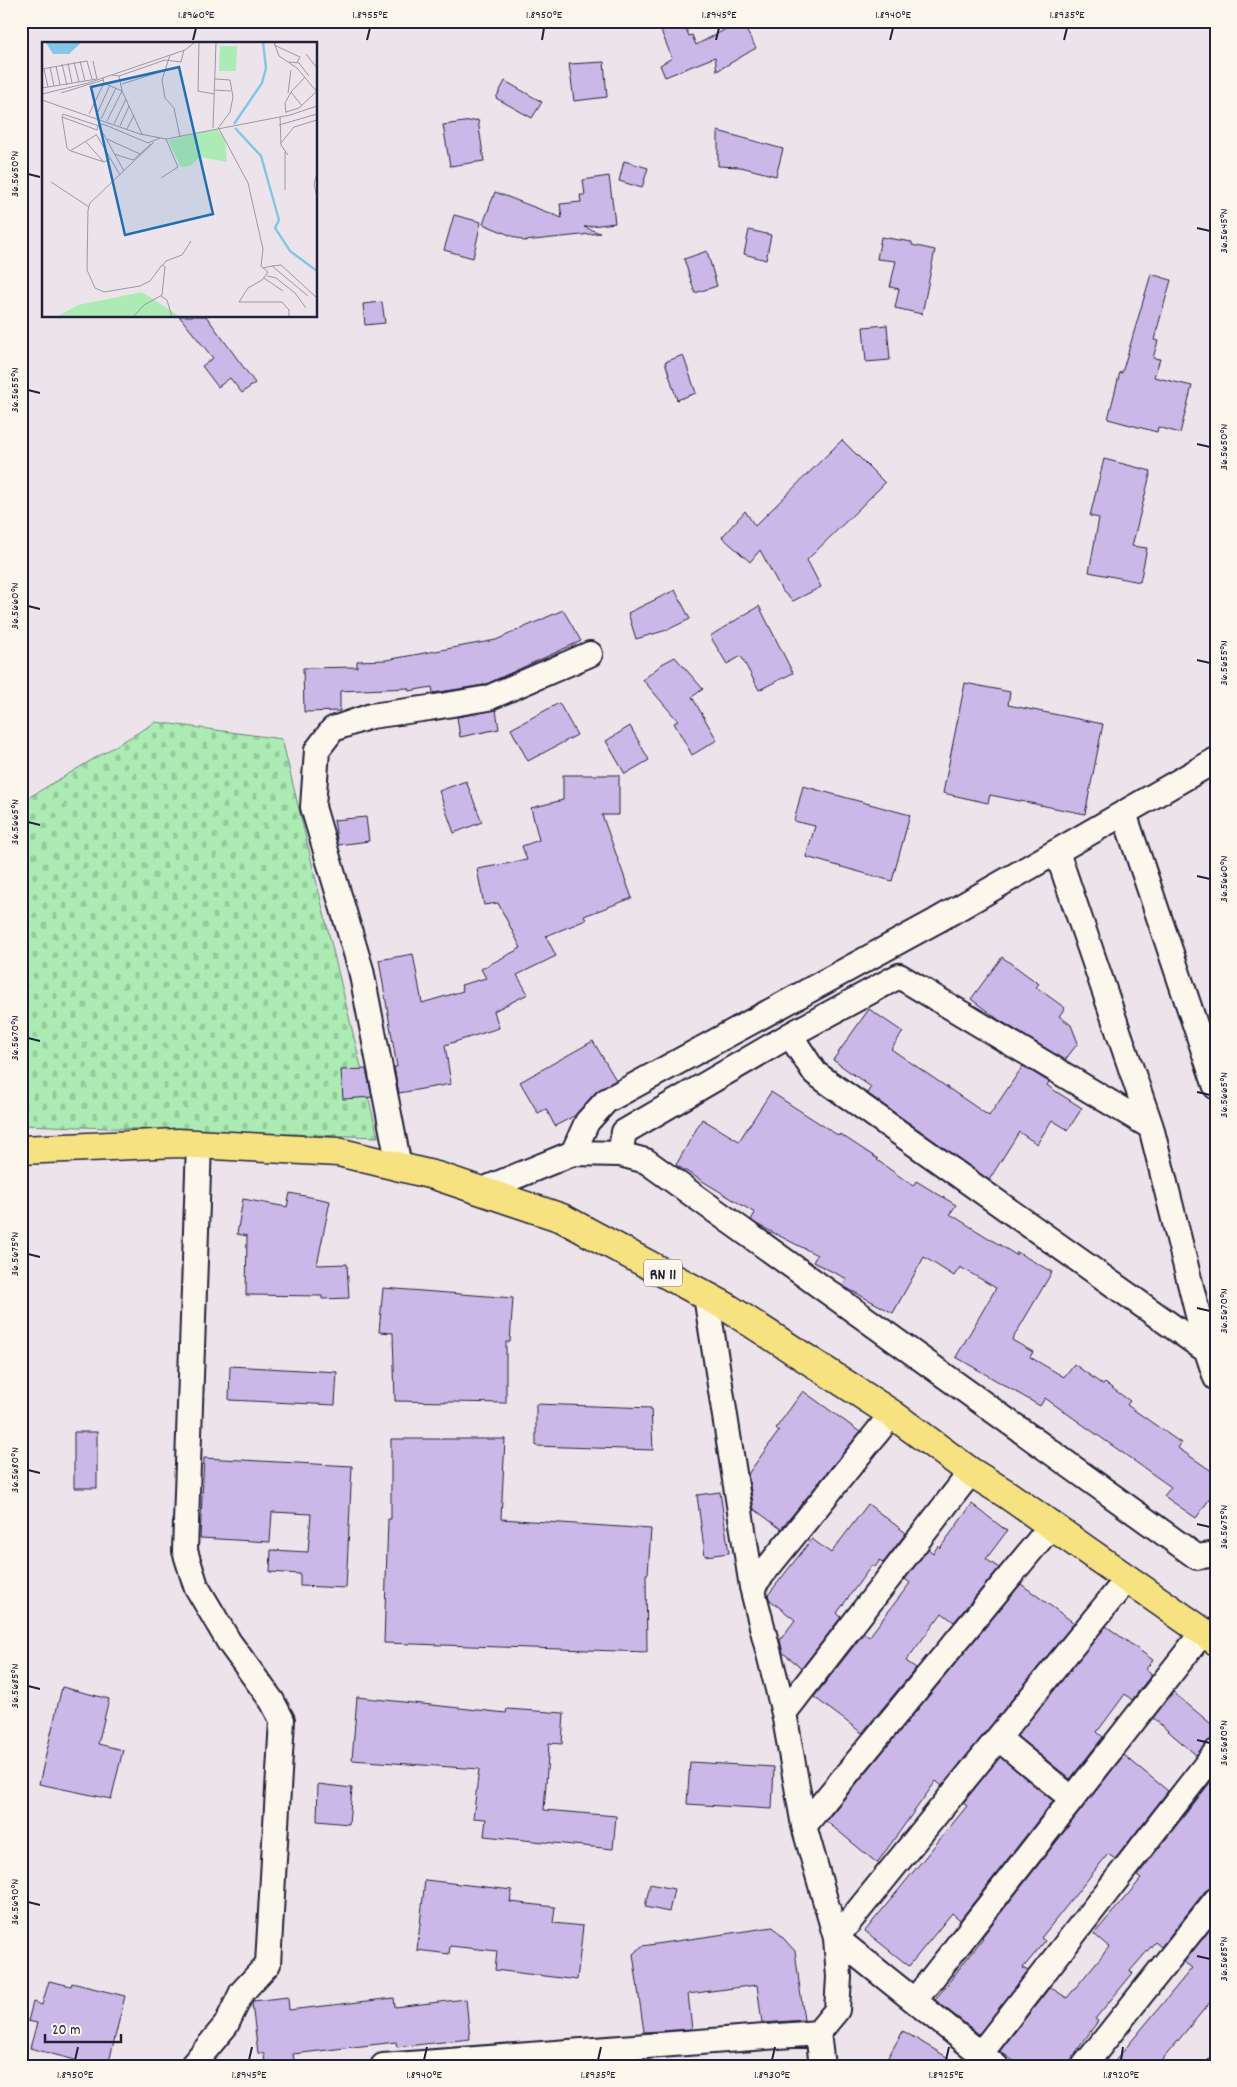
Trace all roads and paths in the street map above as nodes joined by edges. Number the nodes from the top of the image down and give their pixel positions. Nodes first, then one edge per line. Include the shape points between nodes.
1 (590, 654) dead end
2 (1216, 760) edge
3 (1124, 813) junction
4 (1057, 852) junction
5 (790, 1035) junction
6 (1212, 1060) edge
7 (1216, 1087) edge
8 (587, 1122) junction
9 (1151, 1127) junction
10 (199, 1144) junction
11 (21, 1150) edge
12 (573, 1153) junction
13 (620, 1154) junction
14 (399, 1166) junction
15 (480, 1191) junction
16 (706, 1296) junction
17 (1207, 1351) junction
18 (1216, 1378) edge
19 (892, 1414) junction
20 (971, 1472) junction
21 (1051, 1526) junction
22 (1216, 1554) edge
23 (1127, 1579) junction
24 (752, 1587) junction
25 (1209, 1637) edge
26 (784, 1713) junction
27 (998, 1738) junction
28 (1216, 1752) edge
29 (1071, 1798) junction
30 (804, 1826) junction
31 (1216, 1900) edge
32 (836, 1938) junction
33 (915, 2000) junction
34 (818, 2033) junction
35 (988, 2060) edge
36 (1216, 2060) edge
37 (485, 2061) edge
38 (192, 2066) edge
39 (383, 2066) edge
40 (822, 2066) edge
41 (1084, 2066) edge
42 (1213, 2066) edge

1 - 14 street via 488,698 372,716 333,729 317,750 313,806 360,970
2 - 3 street
3 - 4 street
3 - 6 street
4 - 8 street via 606,1101
4 - 9 street
5 - 9 street via 899,976
5 - 13 street via 624,1132
5 - 17 street via 815,1073
6 - 7 street
8 - 12 street
8 - 13 street
9 - 17 street
10 - 11 main road, RN 11
10 - 14 main road, RN 11 via 338,1152
10 - 38 street via 185,1551 196,1586 282,1720 282,1744 268,1964 242,1992 226,2025
12 - 13 street
12 - 15 street
13 - 22 street via 646,1161 1197,1557
14 - 15 main road, RN 11
15 - 16 main road, RN 11 via 562,1218
16 - 19 main road, RN 11
16 - 24 street
17 - 18 street
19 - 20 main road, RN 11
19 - 24 street
20 - 21 main road, RN 11
20 - 26 street
21 - 23 main road, RN 11
21 - 30 street
23 - 25 main road, RN 11
23 - 27 street
24 - 26 street
25 - 29 street
26 - 30 street
27 - 29 street
27 - 32 street
28 - 35 street
29 - 33 street
30 - 32 street
31 - 41 street
32 - 33 street
32 - 34 street via 837,2010
33 - 35 street
34 - 37 street
34 - 40 street
36 - 42 lane
37 - 39 street

